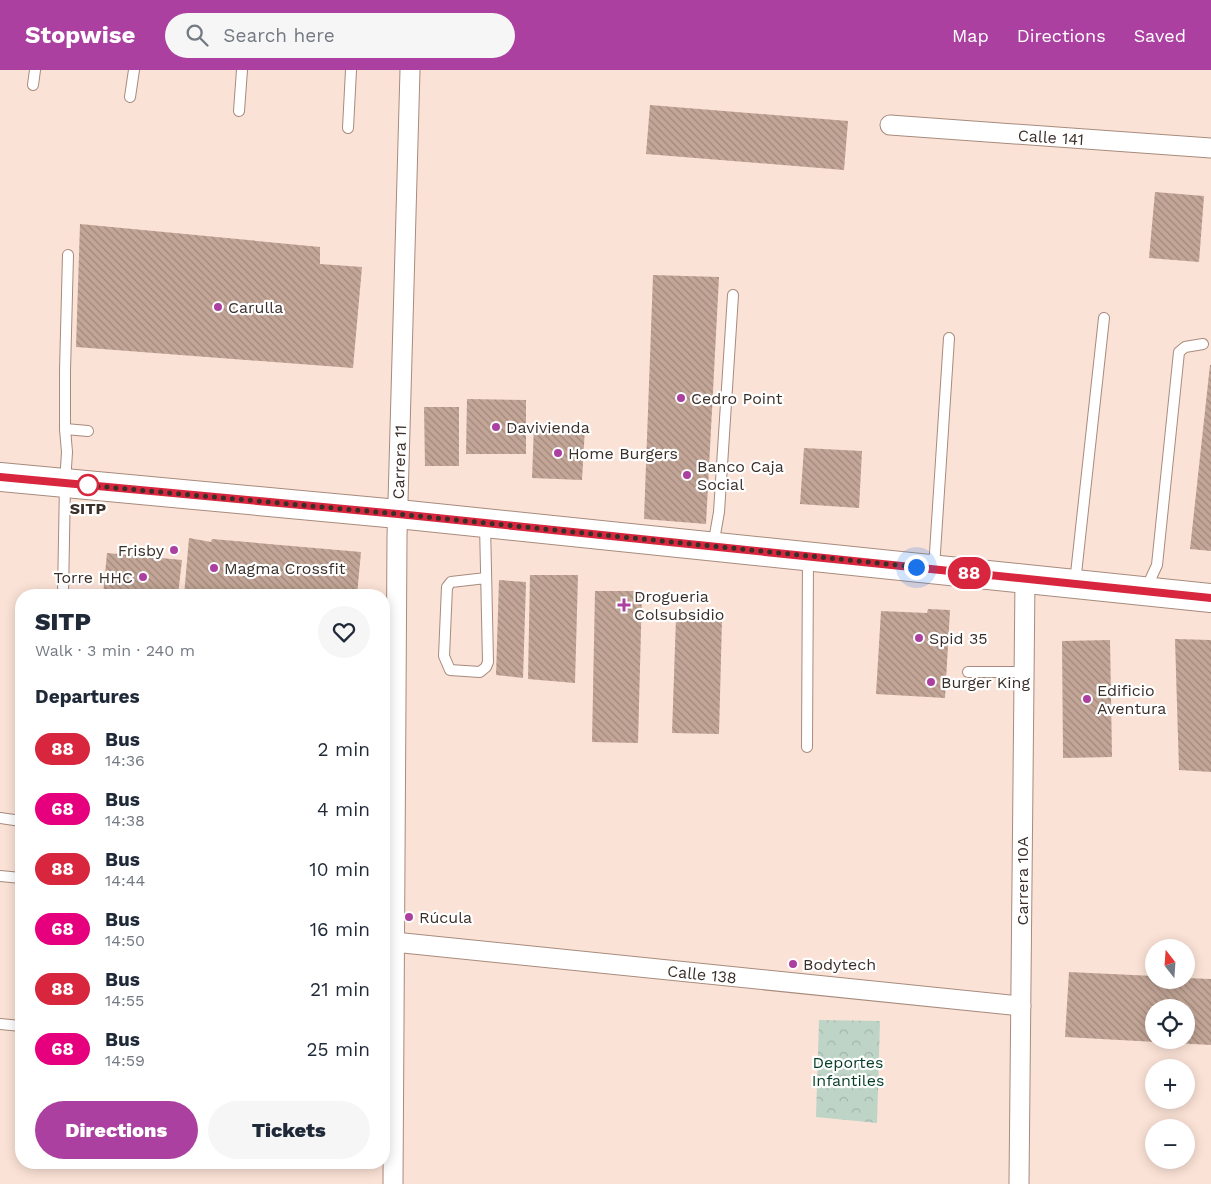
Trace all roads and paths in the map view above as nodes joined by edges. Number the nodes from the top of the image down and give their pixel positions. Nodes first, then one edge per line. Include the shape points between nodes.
1 (35, 70) edge
2 (134, 70) edge
3 (242, 70) edge
4 (352, 70) edge
5 (410, 70) edge
6 (33, 86) dead end
7 (130, 97) dead end
8 (238, 111) dead end
9 (890, 125) dead end
10 (348, 128) dead end
11 (1211, 148) edge
12 (68, 254) dead end
13 (733, 295) dead end
14 (1104, 318) dead end
15 (949, 338) dead end
16 (1202, 344) dead end
17 (65, 429) junction
18 (88, 431) dead end
19 (0, 477) edge
20 (64, 483) junction
21 (398, 514) junction
22 (485, 523) junction
23 (713, 547) junction
24 (808, 556) junction
25 (934, 569) junction
26 (486, 578) junction
27 (1024, 579) junction
28 (1075, 584) junction
29 (63, 589) edge
30 (1149, 592) junction
31 (1211, 598) edge
32 (968, 672) dead end
33 (1024, 672) junction
34 (807, 747) dead end
35 (0, 818) edge
36 (15, 820) edge
37 (0, 876) edge
38 (15, 877) edge
39 (390, 894) edge
40 (390, 942) edge
41 (1021, 1006) junction
42 (0, 1024) edge
43 (15, 1025) edge
44 (390, 1090) edge
45 (393, 1184) edge
46 (1020, 1184) edge

1 - 6 lane
2 - 7 lane
3 - 8 lane
4 - 10 lane
5 - 21 street, Carrera 11
9 - 11 street, Calle 141
12 - 17 lane
13 - 23 lane
14 - 28 lane
15 - 25 lane
16 - 30 lane via 1185,347 1179,352 1157,565
17 - 18 lane
17 - 20 lane
19 - 20 street
20 - 21 street
20 - 29 lane
21 - 22 street
21 - 39 street, Carrera 11
22 - 23 street
22 - 26 lane
23 - 24 street
24 - 25 street
24 - 34 lane
25 - 27 street
26 - 26 lane via 488,662 480,672 450,670 444,656 447,587 450,582
27 - 28 street
27 - 33 street, Carrera 10A
28 - 30 street
30 - 31 street
32 - 33 lane
33 - 41 street, Carrera 10A
35 - 36 lane
37 - 38 lane
40 - 41 street, Calle 138
41 - 46 street, Carrera 10A
42 - 43 lane
44 - 45 street, Carrera 11

